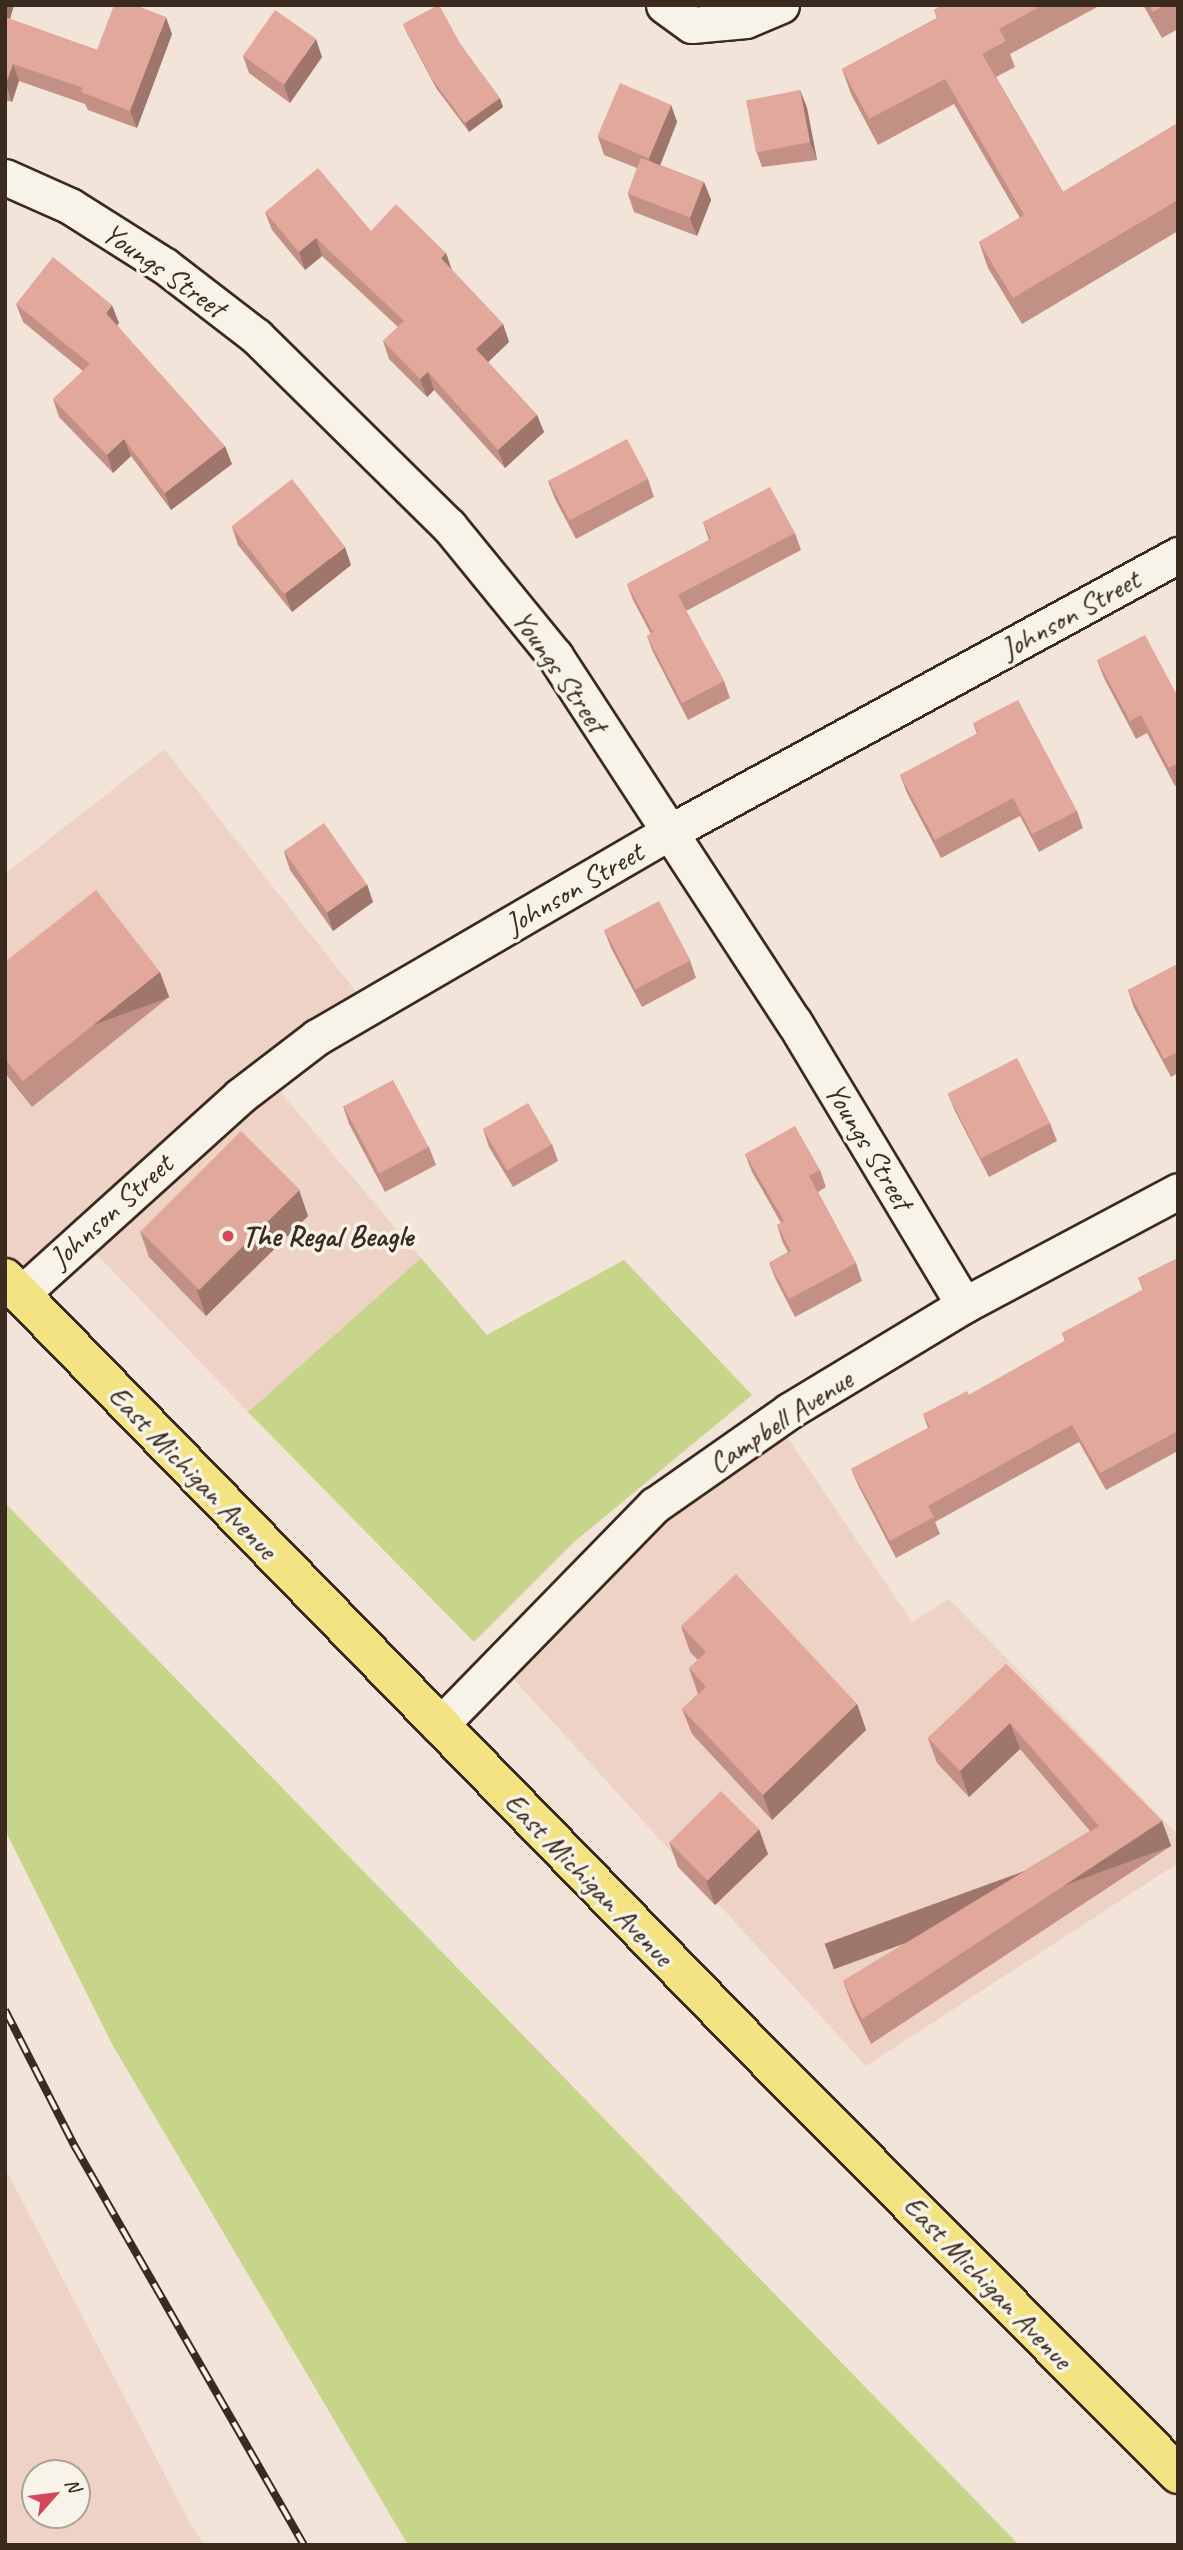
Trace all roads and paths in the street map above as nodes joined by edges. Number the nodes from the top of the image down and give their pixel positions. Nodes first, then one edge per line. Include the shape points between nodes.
1 (664, 5) edge
2 (781, 5) edge
3 (5, 177) edge
4 (1178, 555) edge
5 (668, 833) junction
6 (1178, 1191) edge
7 (13, 1286) edge
8 (964, 1305) junction
9 (439, 1726) junction
10 (1178, 2474) edge

1 - 2 street via 692,25 746,20
3 - 5 street, Youngs Street via 70,206 165,266 256,336 375,450 449,526 555,656
4 - 5 street, Johnson Street
5 - 7 street, Johnson Street via 317,1037
5 - 8 street, Youngs Street via 794,1021
6 - 8 street, Campbell Avenue
7 - 9 main road, East Michigan Avenue
8 - 9 street, Campbell Avenue via 789,1411 655,1505
9 - 10 main road, East Michigan Avenue

